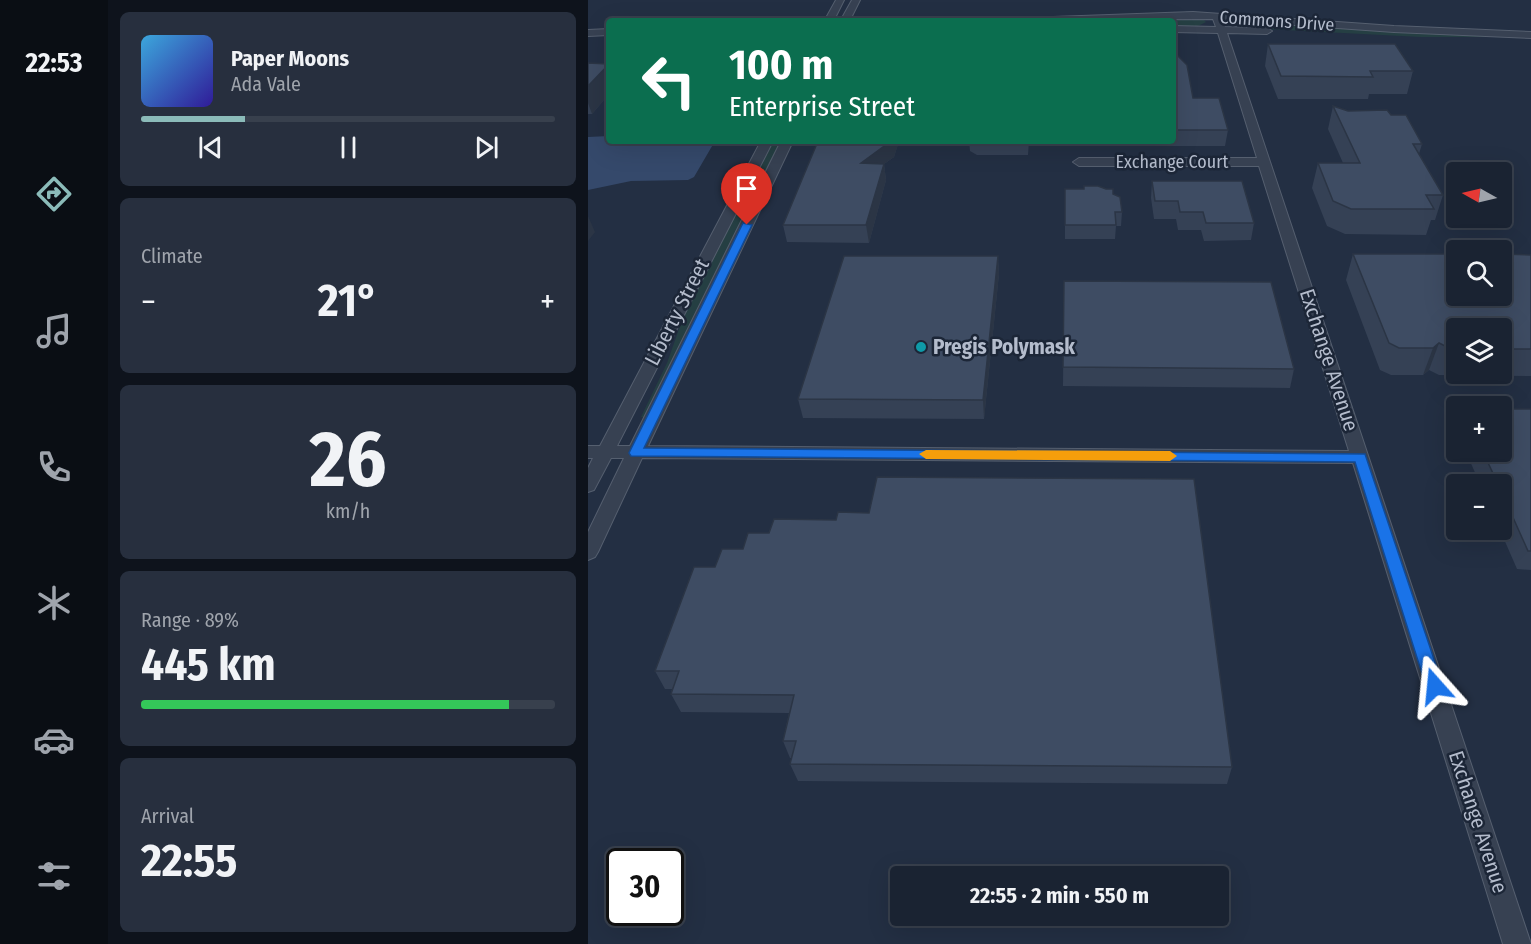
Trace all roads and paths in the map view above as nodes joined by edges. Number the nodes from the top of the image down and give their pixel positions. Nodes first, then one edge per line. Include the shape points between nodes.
1 (840, 0) edge
2 (855, 0) edge
3 (831, 18) edge
4 (846, 18) edge
5 (1092, 18) edge
6 (1220, 23) junction
7 (606, 24) edge
8 (588, 25) edge
9 (1176, 29) edge
10 (606, 32) edge
11 (588, 33) edge
12 (1531, 35) edge
13 (1531, 42) edge
14 (765, 144) edge
15 (786, 144) edge
16 (1079, 162) dead end
17 (1265, 162) junction
18 (596, 452) edge
19 (636, 453) junction
20 (1360, 457) junction
21 (588, 485) edge
22 (588, 552) edge
23 (1517, 944) edge

1 - 3 street
2 - 4 street
5 - 6 street, Commons Drive via 1158,15
6 - 9 street, Commons Drive
6 - 12 street, Commons Drive
6 - 13 street, Commons Drive
6 - 17 street, Exchange Avenue
7 - 8 street
10 - 11 street
14 - 18 street, Liberty Street
15 - 19 street, Liberty Street
16 - 17 street, Exchange Court
17 - 20 street, Exchange Avenue
18 - 19 street
18 - 21 street, Liberty Street
19 - 20 street
19 - 22 street, Liberty Street
20 - 23 street, Exchange Avenue

